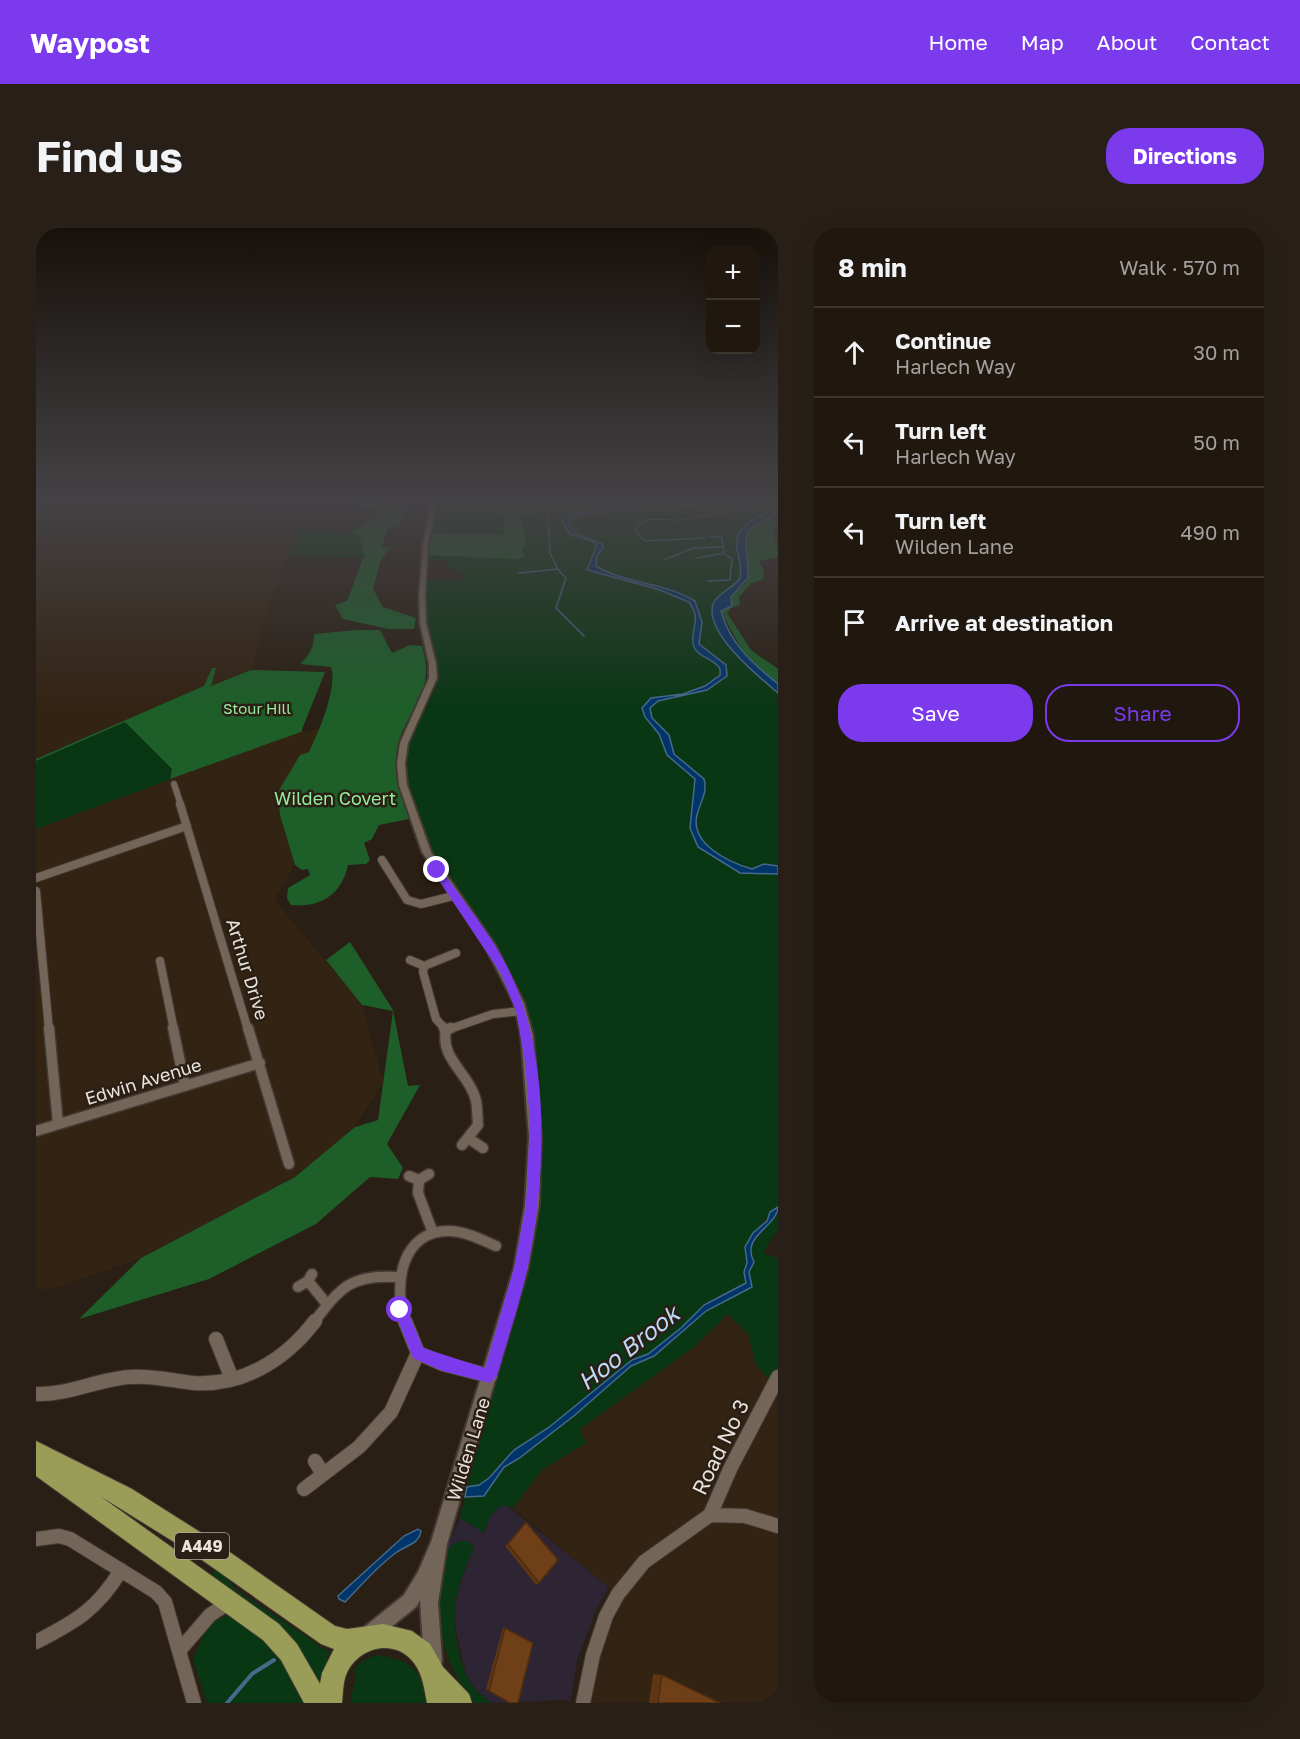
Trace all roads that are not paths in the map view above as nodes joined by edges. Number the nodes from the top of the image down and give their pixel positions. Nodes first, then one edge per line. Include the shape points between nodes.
1 (425, 570) edge
2 (174, 784) dead end
3 (187, 826) junction
4 (382, 860) dead end
5 (36, 878) edge
6 (36, 891) edge
7 (453, 896) junction
8 (456, 953) dead end
9 (410, 960) dead end
10 (160, 961) dead end
11 (424, 966) junction
12 (522, 1011) junction
13 (446, 1030) junction
14 (260, 1063) junction
15 (185, 1086) junction
16 (58, 1124) junction
17 (36, 1131) edge
18 (483, 1148) dead end
19 (289, 1164) dead end
20 (429, 1174) dead end
21 (433, 1233) junction
22 (496, 1246) dead end
23 (398, 1277) junction
24 (306, 1281) dead end
25 (326, 1303) junction
26 (216, 1339) dead end
27 (418, 1353) junction
28 (490, 1376) junction
29 (778, 1377) edge
30 (232, 1379) junction
31 (36, 1394) edge
32 (36, 1451) edge
33 (315, 1461) dead end
34 (36, 1463) edge
35 (323, 1473) junction
36 (304, 1489) dead end
37 (710, 1515) junction
38 (778, 1526) edge
39 (36, 1539) edge
40 (439, 1543) junction
41 (121, 1570) junction
42 (231, 1601) junction
43 (365, 1638) junction
44 (36, 1642) edge
45 (179, 1651) junction
46 (436, 1673) junction
47 (194, 1703) edge
48 (316, 1703) edge
49 (330, 1703) edge
50 (438, 1703) edge
51 (460, 1703) edge
52 (583, 1703) edge

1 - 7 street, Wilden Lane via 423,617 433,678 406,737 400,764 418,833
2 - 3 street, Arthur Drive
3 - 5 street
3 - 14 street, Arthur Drive
4 - 7 street via 394,872 403,902 421,904
6 - 16 street
7 - 12 street, Wilden Lane via 506,974
8 - 11 street
9 - 11 street
10 - 15 street
11 - 13 street via 436,1019
12 - 13 street via 493,1014
12 - 28 street, Wilden Lane via 531,1062 535,1123 532,1205 521,1268
13 - 18 street via 443,1037 447,1051 475,1097 478,1125 465,1142
14 - 15 street, Edwin Avenue
14 - 19 street, Arthur Drive
15 - 16 street, Edwin Avenue
16 - 17 street, Edwin Avenue
20 - 21 street via 414,1178
21 - 22 street via 460,1233
21 - 23 street via 424,1236 405,1257
23 - 25 street via 359,1279
23 - 27 street via 400,1310
24 - 25 street
25 - 30 street via 315,1323 294,1346 271,1364
26 - 30 street
27 - 28 street
27 - 35 street via 391,1413 359,1447
28 - 40 street, Wilden Lane
29 - 37 street, Road No 3
30 - 31 street via 202,1383 123,1377 72,1391
32 - 43 highway, A449 via 124,1497 329,1636 347,1641
33 - 35 street
34 - 42 highway, A449
35 - 36 street
37 - 38 street via 737,1513 764,1518
37 - 52 street, Road No 3 via 644,1562 622,1587 606,1616
39 - 41 street via 70,1539
40 - 43 street, Wilden Lane via 410,1601
40 - 46 street, Wilden Lane via 429,1604
41 - 44 street via 93,1611
41 - 45 street via 161,1596
42 - 45 street via 210,1615
42 - 48 highway, A449 via 282,1643
43 - 46 highway via 392,1637 409,1643 422,1651
43 - 49 highway via 347,1649 335,1665 330,1680
45 - 47 street
46 - 50 highway
46 - 51 highway

